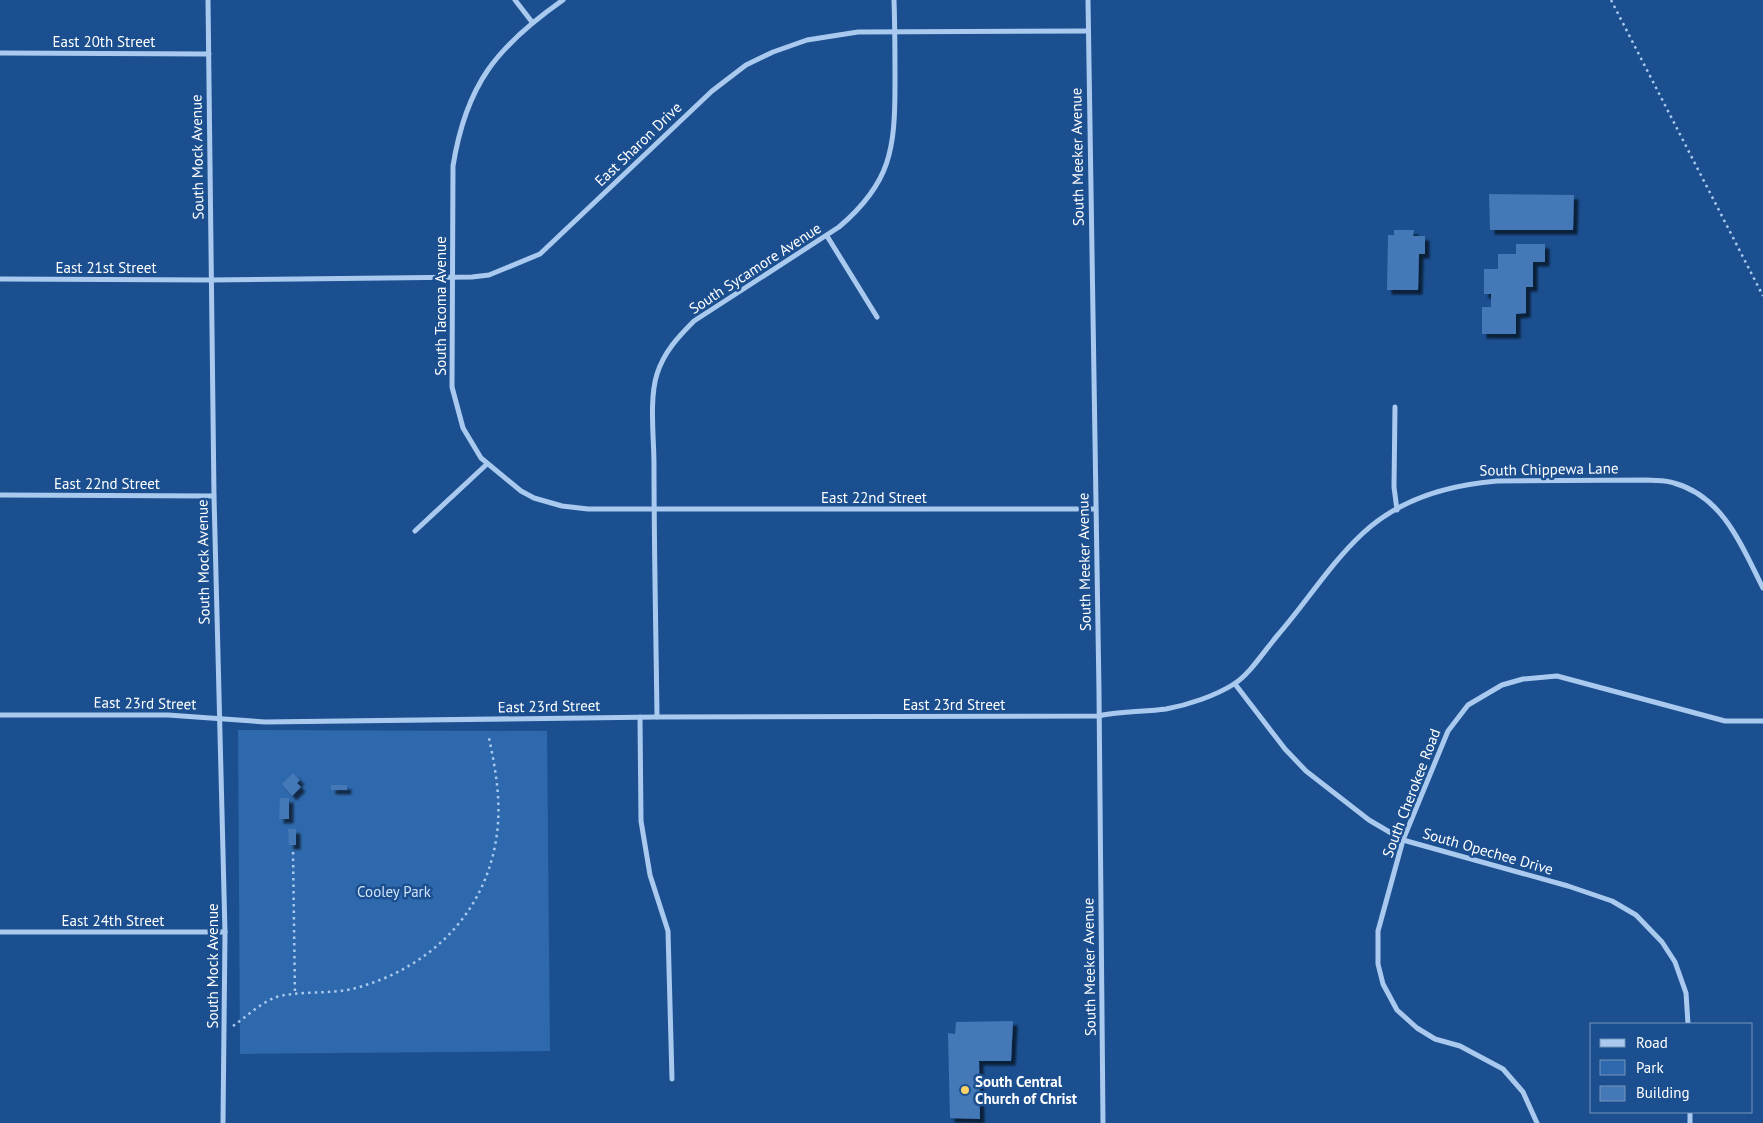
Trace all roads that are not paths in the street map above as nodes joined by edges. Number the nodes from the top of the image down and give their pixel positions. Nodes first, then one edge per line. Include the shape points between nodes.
1 (208, 0) edge
2 (515, 0) edge
3 (563, 0) edge
4 (894, 0) edge
5 (1088, 0) edge
6 (532, 22) junction
7 (895, 31) junction
8 (1088, 31) junction
9 (0, 53) edge
10 (209, 54) junction
11 (827, 236) junction
12 (453, 276) junction
13 (0, 280) edge
14 (211, 280) junction
15 (877, 317) dead end
16 (1395, 407) dead end
17 (487, 464) junction
18 (0, 496) edge
19 (214, 496) junction
20 (1095, 509) junction
21 (1397, 510) junction
22 (654, 511) junction
23 (415, 531) dead end
24 (1763, 588) edge
25 (1235, 684) junction
26 (0, 715) edge
27 (1098, 716) junction
28 (220, 717) junction
29 (640, 717) junction
30 (657, 717) junction
31 (1763, 721) edge
32 (1402, 840) junction
33 (0, 932) edge
34 (225, 932) junction
35 (1688, 1023) edge
36 (672, 1079) dead end
37 (223, 1123) edge
38 (1103, 1123) edge
39 (1537, 1123) edge

1 - 10 street, South Mock Avenue
2 - 6 street
3 - 6 street, South Tacoma Avenue
4 - 7 street, South Sycamore Avenue
5 - 8 street, South Meeker Avenue
6 - 12 street, South Tacoma Avenue via 489,67 458,132 453,166
7 - 8 street, East Sharon Drive
7 - 11 street, South Sycamore Avenue via 895,121 886,168 866,202
7 - 12 street, East Sharon Drive via 814,38 746,65 712,90 540,254 489,275
8 - 20 street, South Meeker Avenue
9 - 10 street, East 20th Street
10 - 14 street, South Mock Avenue
11 - 15 street
11 - 22 street, South Sycamore Avenue via 694,321 676,338 663,358 656,374 654,394
12 - 14 street, East Sharon Drive
12 - 17 street, South Tacoma Avenue via 454,401 463,428
13 - 14 street, East 21st Street
14 - 19 street, South Mock Avenue
16 - 21 street via 1394,487
17 - 22 street, South Tacoma Avenue via 521,491 562,506
17 - 23 street
18 - 19 street, East 22nd Street
19 - 28 street, South Mock Avenue
20 - 22 street, East 22nd Street
20 - 27 street, South Meeker Avenue
21 - 24 street, South Chippewa Lane via 1435,491 1473,483 1672,482 1685,486 1706,500 1727,520
21 - 25 street, South Chippewa Lane via 1373,524 1346,549 1293,618
22 - 30 street, South Sycamore Avenue
25 - 27 street, South Chippewa Lane via 1168,708
25 - 32 street, South Opechee Drive via 1279,742 1306,771 1368,820
26 - 28 street, East 23rd Street
27 - 30 street, East 23rd Street
27 - 38 street, South Meeker Avenue
28 - 29 street, East 23rd Street via 265,722
28 - 34 street, South Mock Avenue
29 - 30 street, East 23rd Street
29 - 36 street via 641,821 650,875 668,931
31 - 32 street, South Cherokee Road via 1725,721 1557,676 1523,679 1502,685 1468,706 1448,731
32 - 35 street, South Opechee Drive via 1612,900 1636,915 1662,942 1675,962 1686,993
32 - 39 street, South Cherokee Road via 1378,931 1378,964 1383,984 1398,1010 1416,1028 1503,1069 1523,1092
33 - 34 street, East 24th Street
34 - 37 street, South Mock Avenue

